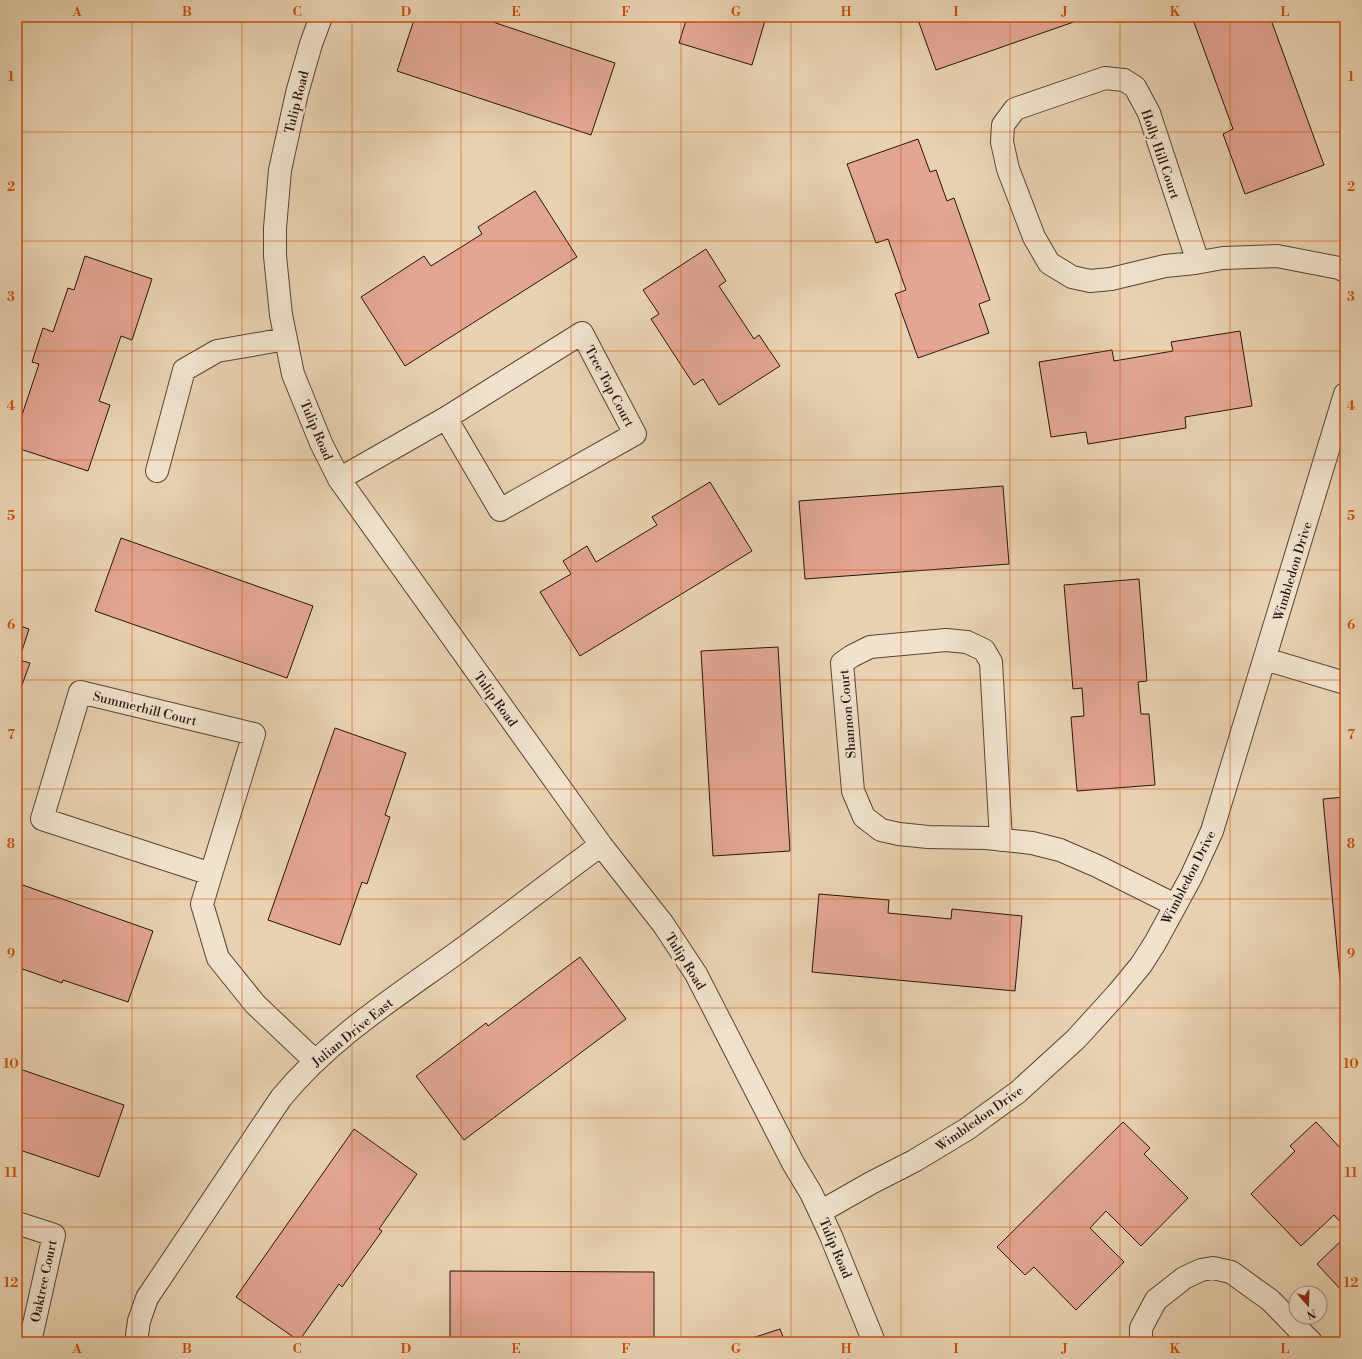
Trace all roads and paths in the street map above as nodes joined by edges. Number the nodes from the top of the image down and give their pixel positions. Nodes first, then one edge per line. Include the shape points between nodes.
1 (321, 17) edge
2 (1198, 262) junction
3 (1345, 271) edge
4 (286, 339) junction
5 (1345, 394) edge
6 (446, 418) junction
7 (157, 471) dead end
8 (339, 480) junction
9 (1265, 659) junction
10 (1345, 683) edge
11 (1000, 840) junction
12 (601, 845) junction
13 (211, 874) junction
14 (1175, 905) junction
15 (315, 1061) junction
16 (820, 1212) junction
17 (17, 1223) edge
18 (30, 1342) edge
19 (136, 1342) edge
20 (874, 1342) edge
21 (1141, 1342) edge
22 (1311, 1342) edge

1 - 4 street, Tulip Road via 297,93 280,170 275,256
2 - 2 street, Holly Hill Court via 1090,281 1072,277 1049,263 1034,237 1008,169 1002,142 1003,125 1015,109 1105,78 1124,80 1135,88 1149,113
2 - 3 street, Holly Hill Court via 1223,258 1278,256
4 - 7 street via 217,351 184,370
4 - 8 street, Tulip Road via 293,374
5 - 9 street, Wimbledon Drive
6 - 6 street, Tree Top Court via 582,333 635,434 500,510
6 - 8 street, Tree Top Court
8 - 12 street, Tulip Road
9 - 10 street
9 - 14 street, Wimbledon Drive via 1212,831
11 - 11 street, Shannon Court via 899,834 881,830 864,817 853,791 842,663 870,648 939,640 967,642 984,650 991,662
11 - 14 street, Shannon Court via 1032,843 1060,850
12 - 15 street, Julian Drive East via 394,997
12 - 16 street, Tulip Road via 663,924 696,974 792,1163
13 - 13 street, Summerhill Court via 42,819 80,692 254,734
13 - 15 street, Summerhill Court via 202,904 218,958 255,1004
14 - 16 street, Wimbledon Drive via 1152,948 1118,994 1076,1039 1018,1092 968,1128 914,1161
15 - 19 street, Julian Drive East via 281,1098 147,1298 139,1321
16 - 20 street, Tulip Road
17 - 18 street, Oaktree Court via 54,1235
21 - 22 street via 1141,1328 1156,1300 1184,1278 1201,1270 1213,1268 1231,1272 1270,1300

